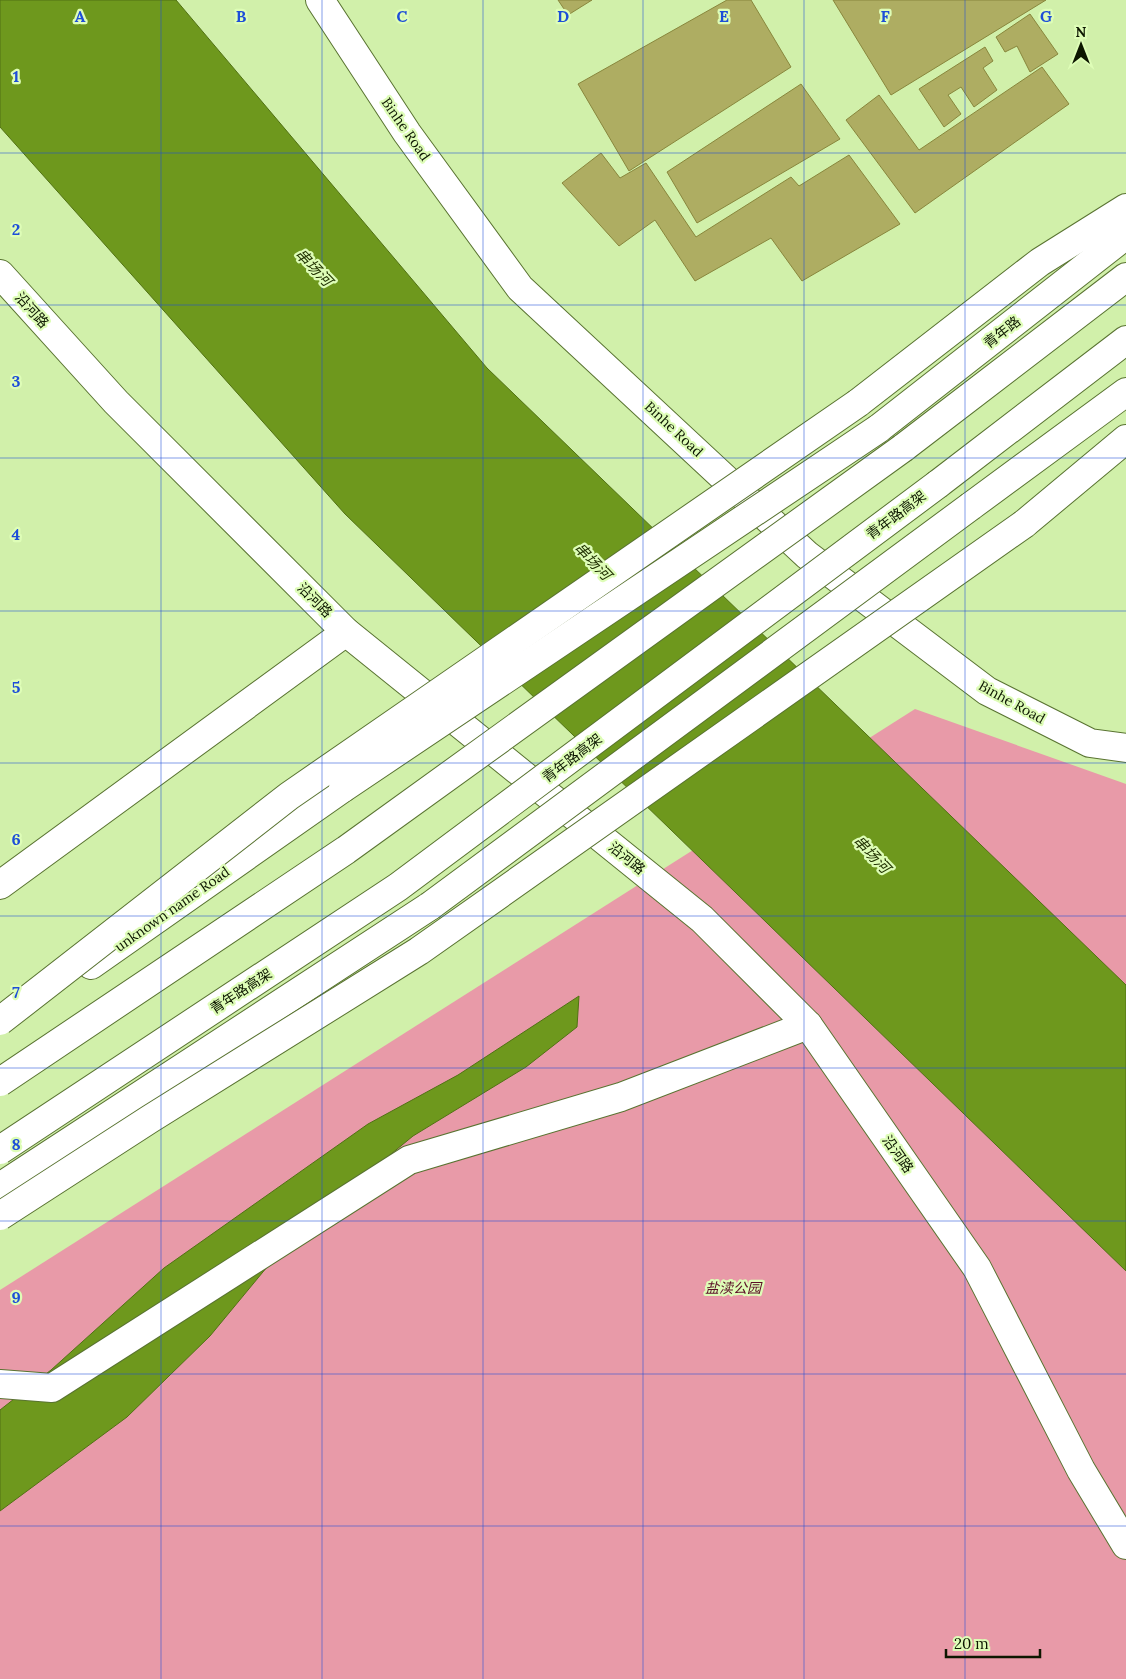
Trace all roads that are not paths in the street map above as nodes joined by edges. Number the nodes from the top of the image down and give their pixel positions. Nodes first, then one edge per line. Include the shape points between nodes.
1 (320, 0) edge
2 (1126, 208) edge
3 (1126, 235) edge
4 (0, 274) edge
5 (1126, 277) edge
6 (1126, 340) edge
7 (1126, 392) edge
8 (1126, 439) edge
9 (346, 632) junction
10 (1126, 748) edge
11 (343, 788) joint
12 (0, 885) edge
13 (0, 1021) edge
14 (808, 1025) junction
15 (0, 1029) edge
16 (0, 1082) edge
17 (0, 1150) edge
18 (0, 1187) edge
19 (0, 1216) edge
20 (0, 1384) edge
21 (1126, 1545) edge

1 - 10 main road, Binhe Road via 407,132 520,288 807,555 987,691 1090,743
2 - 13 main road, bridge via 1040,262 858,403 289,796
3 - 11 main road, 青年路, bridge via 878,429
4 - 9 main road, 沿河路 via 116,402
5 - 16 main road, bridge via 903,448 354,844
6 - 17 main road, 青年路高架, bridge via 398,887
7 - 18 main road, bridge via 430,906
8 - 19 main road, bridge via 1024,524 419,952
9 - 12 main road
9 - 14 main road, 沿河路 via 702,918
11 - 15 main road, unknown name Road
14 - 20 main road via 621,1097 409,1160 52,1388
14 - 21 main road, 沿河路 via 977,1268 1081,1470

